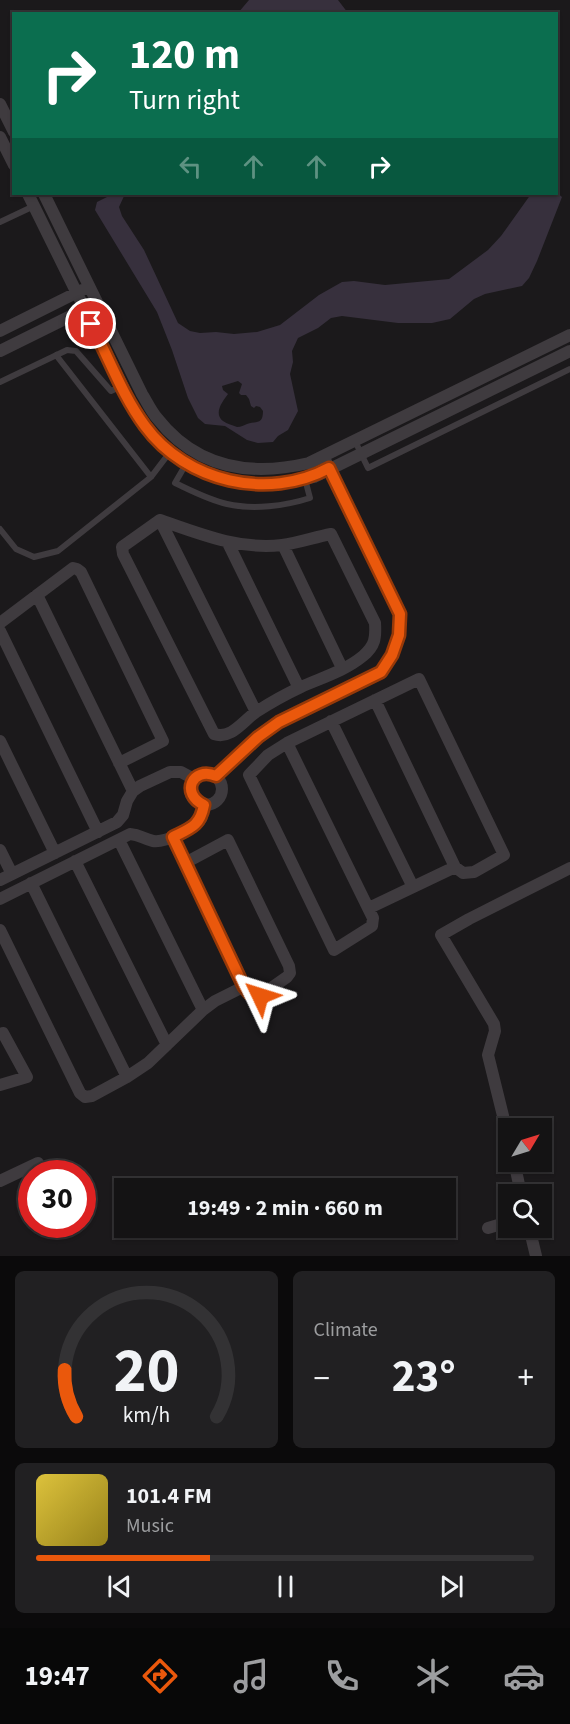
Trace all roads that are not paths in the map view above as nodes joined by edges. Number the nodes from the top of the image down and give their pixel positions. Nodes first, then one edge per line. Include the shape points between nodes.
1 (0, 105) edge
2 (12, 128) edge
3 (0, 137) edge
4 (12, 161) edge
5 (28, 195) edge
6 (44, 195) edge
7 (34, 206) junction
8 (0, 222) edge
9 (89, 286) junction
10 (76, 293) junction
11 (97, 302) junction
12 (84, 309) junction
13 (0, 331) edge
14 (569, 337) edge
15 (0, 351) edge
16 (570, 351) edge
17 (56, 355) junction
18 (570, 369) edge
19 (0, 382) edge
20 (122, 386) junction
21 (354, 440) junction
22 (170, 452) junction
23 (361, 453) junction
24 (323, 455) junction
25 (186, 464) junction
26 (329, 468) junction
27 (151, 477) junction
28 (305, 479) junction
29 (160, 520) junction
30 (0, 529) edge
31 (228, 543) junction
32 (283, 545) junction
33 (37, 595) junction
34 (0, 623) edge
35 (0, 631) edge
36 (342, 668) junction
37 (322, 678) junction
38 (299, 688) junction
39 (332, 697) junction
40 (375, 700) junction
41 (256, 712) junction
42 (299, 712) junction
43 (331, 721) junction
44 (308, 732) junction
45 (0, 741) edge
46 (287, 743) junction
47 (119, 763) junction
48 (216, 776) junction
49 (194, 779) junction
50 (133, 792) junction
51 (204, 805) junction
52 (98, 832) junction
53 (173, 837) junction
54 (119, 840) junction
55 (0, 850) edge
56 (55, 853) junction
57 (75, 861) junction
58 (185, 863) junction
59 (455, 867) junction
60 (570, 868) edge
61 (12, 874) junction
62 (0, 880) edge
63 (32, 883) junction
64 (412, 887) junction
65 (0, 899) edge
66 (369, 908) junction
67 (0, 930) edge
68 (244, 987) junction
69 (203, 1010) junction
70 (0, 1035) edge
71 (167, 1045) junction
72 (127, 1077) junction
73 (0, 1085) edge
74 (504, 1118) edge
75 (18, 1172) edge
76 (0, 1181) edge
77 (498, 1225) edge
78 (488, 1228) dead end
79 (532, 1238) edge
80 (536, 1256) edge

1 - 2 street
3 - 4 street
5 - 7 street
6 - 9 street
7 - 8 lane
7 - 10 street
9 - 10 street
9 - 11 street
10 - 12 street
10 - 13 street
11 - 12 street
11 - 24 street via 156,417 194,452 239,468 261,470 309,463
12 - 15 street
12 - 20 street
14 - 21 street
16 - 23 street
17 - 19 lane
17 - 20 lane via 76,351 111,391
17 - 27 lane
18 - 23 lane via 368,468
20 - 22 street via 145,426
21 - 23 lane
21 - 24 street
22 - 25 street
22 - 27 lane
23 - 26 street
24 - 26 street
25 - 28 street via 237,482 287,483
25 - 28 lane via 175,483 228,505 260,507 310,498
26 - 28 street
26 - 39 street via 400,614 399,635 381,672
27 - 30 lane via 58,551 34,557 16,549
29 - 31 street
29 - 41 street
29 - 41 street via 122,547 123,554 214,734 229,734
31 - 32 street
31 - 38 street
32 - 36 street
32 - 36 street via 332,534 375,623 376,637 371,647
33 - 34 street
33 - 47 street
33 - 47 street via 73,568 81,572 163,741
35 - 52 street
36 - 37 street
37 - 38 street
37 - 39 street
38 - 41 street
39 - 42 street
40 - 43 street
40 - 59 street
40 - 59 street via 419,679 504,855 474,872 463,873
42 - 44 street
42 - 48 street via 258,737
43 - 44 street
43 - 64 street
44 - 46 street
45 - 56 street
46 - 66 street
46 - 66 street via 268,755 249,775 334,950 372,926
47 - 50 street
48 - 49 street via 200,774
48 - 51 street via 222,783 219,799
49 - 50 street via 181,772 170,772
49 - 51 street via 191,795
50 - 52 street via 117,822
51 - 53 street via 202,818
52 - 56 street
53 - 54 street via 152,841 129,834
53 - 58 street
54 - 57 street
54 - 69 street
55 - 61 street
56 - 61 street
57 - 63 street
57 - 71 street
58 - 68 street
58 - 68 street via 228,840 289,966 287,977 260,996 255,997
59 - 64 street
60 - 74 street via 441,935 495,1024 489,1055
61 - 62 street
63 - 65 street
63 - 72 street
64 - 66 street
67 - 72 street via 80,1093 92,1096
68 - 69 street
69 - 71 street
70 - 73 street via 3,1033 27,1077
71 - 72 street
75 - 76 street
77 - 78 street
79 - 80 street

